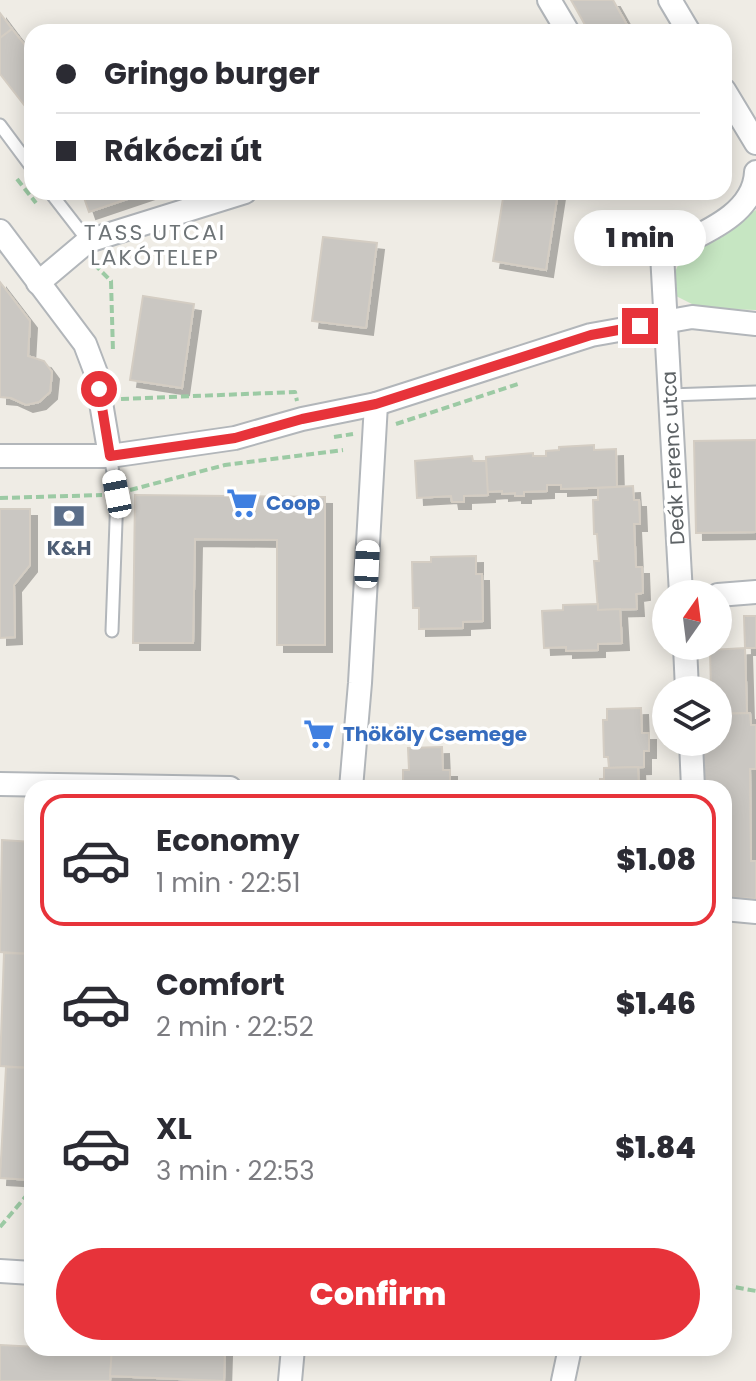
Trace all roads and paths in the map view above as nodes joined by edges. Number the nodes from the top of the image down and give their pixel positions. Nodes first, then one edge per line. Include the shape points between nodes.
1 (549, 0) edge
2 (670, 0) edge
3 (563, 24) edge
4 (684, 24) edge
5 (732, 103) edge
6 (0, 125) edge
7 (756, 143) edge
8 (24, 157) edge
9 (756, 172) edge
10 (17, 179) dead end
11 (24, 188) edge
12 (34, 200) edge
13 (55, 200) edge
14 (221, 200) edge
15 (43, 212) dead end
16 (0, 231) edge
17 (83, 245) junction
18 (38, 283) junction
19 (665, 322) junction
20 (756, 324) edge
21 (113, 354) dead end
22 (523, 382) dead end
23 (756, 392) edge
24 (669, 395) junction
25 (114, 399) dead end
26 (376, 404) junction
27 (302, 419) junction
28 (374, 431) junction
29 (330, 437) dead end
30 (343, 450) dead end
31 (0, 456) edge
32 (110, 456) junction
33 (117, 494) junction
34 (0, 498) edge
35 (680, 580) edge
36 (756, 592) edge
37 (732, 594) edge
38 (112, 631) dead end
39 (692, 756) edge
40 (348, 780) edge
41 (693, 780) edge
42 (0, 784) edge
43 (24, 784) edge
44 (732, 910) edge
45 (756, 912) edge
46 (24, 1198) edge
47 (0, 1227) edge
48 (0, 1271) edge
49 (24, 1272) edge
50 (732, 1286) edge
51 (756, 1291) edge
52 (292, 1356) edge
53 (568, 1356) edge
54 (290, 1381) edge
55 (563, 1381) edge

1 - 3 street
2 - 4 street
5 - 7 street
6 - 8 lane
9 - 19 street, Deák Ferenc utca via 755,187 738,212 662,254
10 - 11 path
12 - 15 path
13 - 17 lane
14 - 17 street
16 - 18 street
17 - 18 street
17 - 21 path via 111,281
18 - 32 street via 85,344 96,373
19 - 20 street via 692,317
19 - 24 street, Deák Ferenc utca
19 - 26 street via 591,335
22 - 28 path
23 - 24 lane
24 - 35 street, Deák Ferenc utca
25 - 27 path via 295,392
26 - 27 street
26 - 28 street
27 - 32 street via 235,438
28 - 29 path
28 - 40 street via 360,683
30 - 33 path via 225,465
31 - 32 street
32 - 33 lane
33 - 34 path
33 - 38 lane
36 - 37 street
39 - 41 street
42 - 43 street
44 - 45 street
46 - 47 path
48 - 49 street
50 - 51 path
52 - 54 street
53 - 55 street

